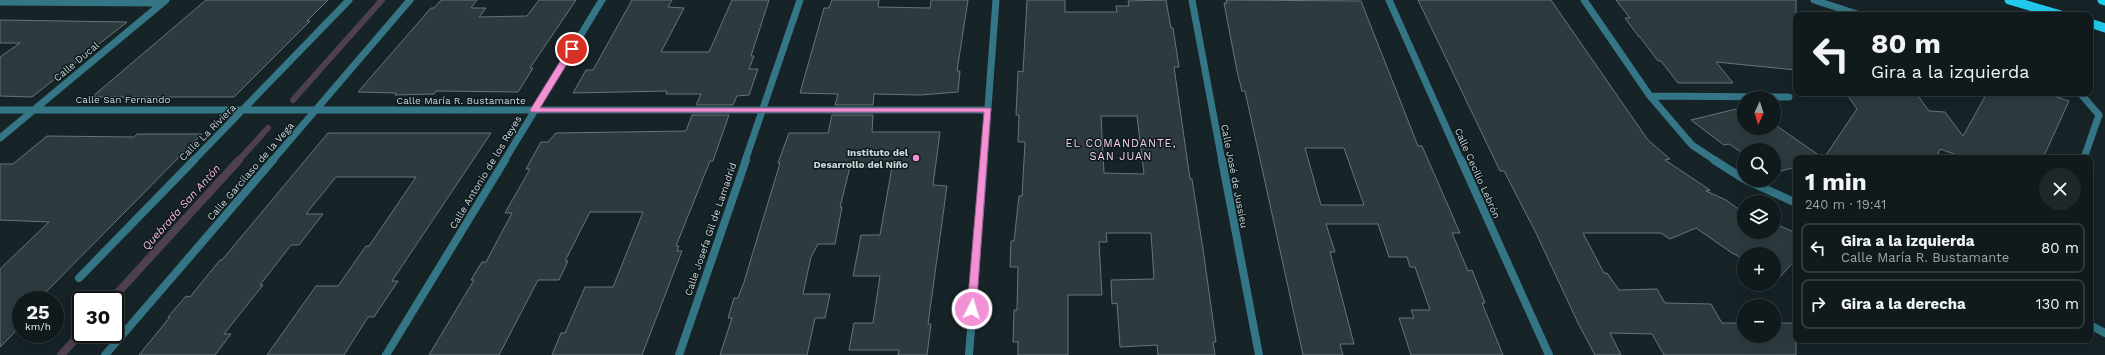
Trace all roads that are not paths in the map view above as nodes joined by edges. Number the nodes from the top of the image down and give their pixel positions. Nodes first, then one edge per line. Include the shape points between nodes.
1 (349, 0) edge
2 (410, 0) edge
3 (602, 0) edge
4 (800, 0) edge
5 (996, 0) edge
6 (1192, 0) edge
7 (1389, 0) edge
8 (1584, 0) edge
9 (1814, 0) edge
10 (2009, 0) edge
11 (2102, 0) edge
12 (2105, 1) edge
13 (0, 2) edge
14 (164, 2) edge
15 (1851, 12) edge
16 (2051, 12) edge
17 (2093, 24) edge
18 (2105, 28) edge
19 (1650, 96) junction
20 (2083, 96) edge
21 (1789, 97) dead end
22 (246, 108) junction
23 (0, 110) edge
24 (33, 110) junction
25 (316, 110) junction
26 (534, 110) junction
27 (988, 110) junction
28 (763, 111) junction
29 (0, 138) edge
30 (2085, 155) edge
31 (1737, 174) edge
32 (1762, 187) edge
33 (1793, 202) edge
34 (79, 278) dead end
35 (2093, 327) edge
36 (2105, 333) edge
37 (105, 355) edge
38 (386, 355) edge
39 (679, 355) edge
40 (969, 355) edge
41 (1259, 355) edge
42 (1549, 355) edge

1 - 22 street, Calle La Riviera
2 - 25 street, Calle Garcilaso de la Vega
3 - 26 street, Calle Antonio de los Reyes
4 - 28 street, Calle Josefa Gil de Lamadrid
5 - 27 street
6 - 41 street, Calle José de Jussieu
7 - 42 street, Calle Cecilio Lebrón
8 - 19 street
9 - 15 street
10 - 16 main road
11 - 12 main road
13 - 14 street
14 - 24 street, Calle Ducal
17 - 18 main road
19 - 21 street
19 - 31 street via 1692,145
20 - 30 street via 2099,115
22 - 24 street, Calle San Fernando
22 - 25 street, Calle María R. Bustamante
22 - 34 street, Calle La Riviera
23 - 24 street, Calle San Fernando
24 - 29 street, Calle Ducal
25 - 26 street, Calle María R. Bustamante
25 - 37 street, Calle Garcilaso de la Vega
26 - 28 street, Calle María R. Bustamante
26 - 38 street, Calle Antonio de los Reyes
27 - 28 street, Calle María R. Bustamante
27 - 40 street
28 - 39 street, Calle Josefa Gil de Lamadrid
32 - 33 street
35 - 36 street

